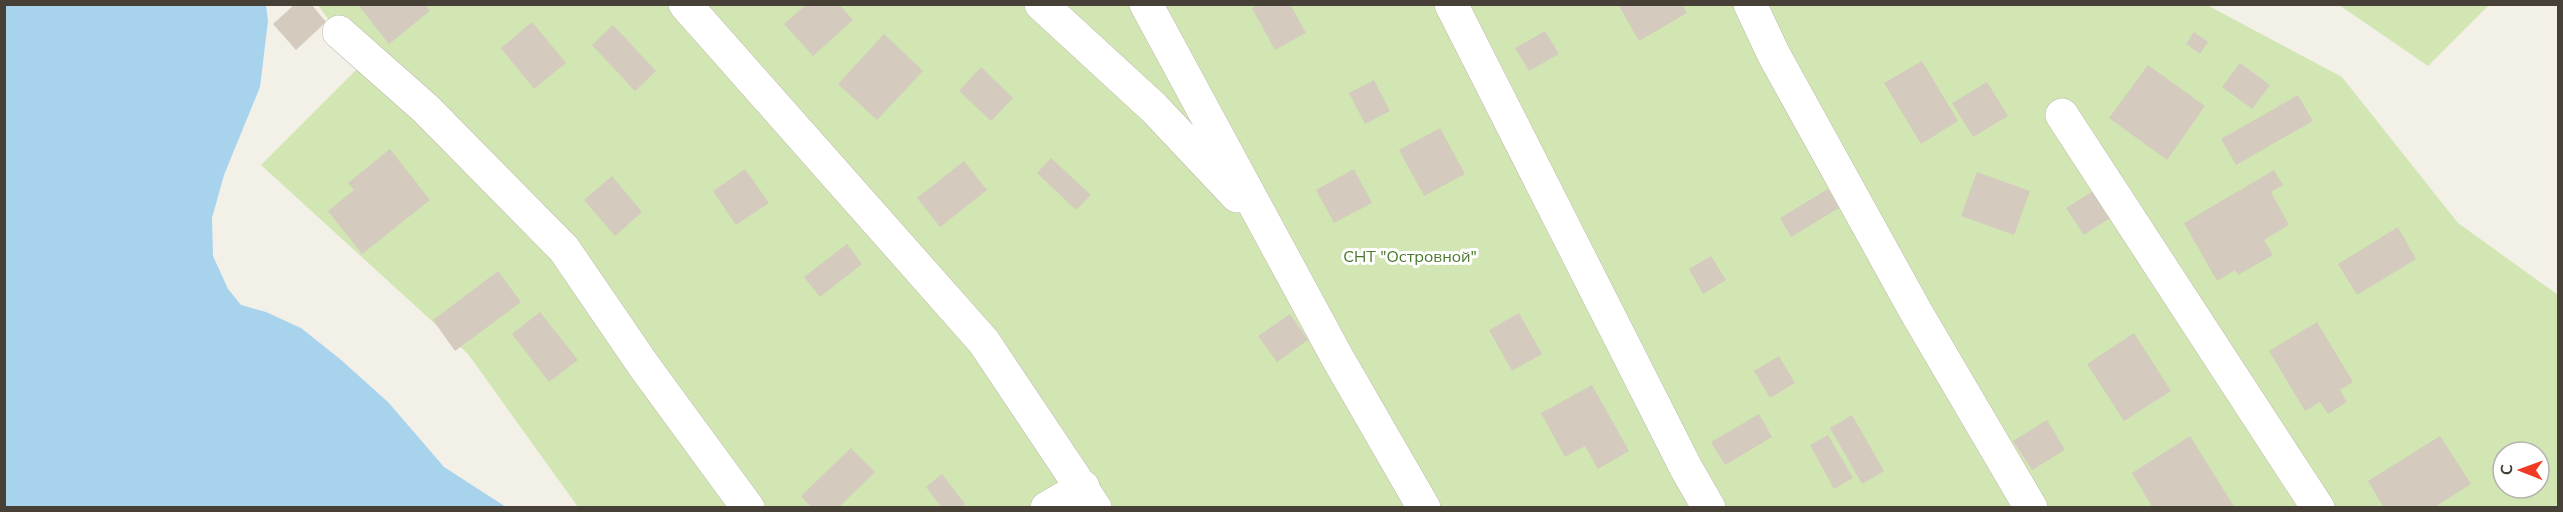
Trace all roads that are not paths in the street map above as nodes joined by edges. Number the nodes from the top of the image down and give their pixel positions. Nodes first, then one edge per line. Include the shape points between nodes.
1 (685, 4) edge
2 (1041, 4) edge
3 (1146, 4) edge
4 (1451, 4) edge
5 (1750, 4) edge
6 (339, 32) dead end
7 (2062, 115) dead end
8 (1267, 228) junction
9 (1089, 497) edge
10 (748, 507) edge
11 (1047, 507) edge
12 (1425, 507) edge
13 (1709, 507) edge
14 (2031, 507) edge
15 (2319, 507) edge

1 - 9 lane via 984,342
2 - 8 lane via 1154,108
3 - 8 lane
4 - 13 lane
5 - 14 lane via 1779,66 1916,312
6 - 10 lane via 426,109 564,249
7 - 15 lane
8 - 12 lane
9 - 11 lane

